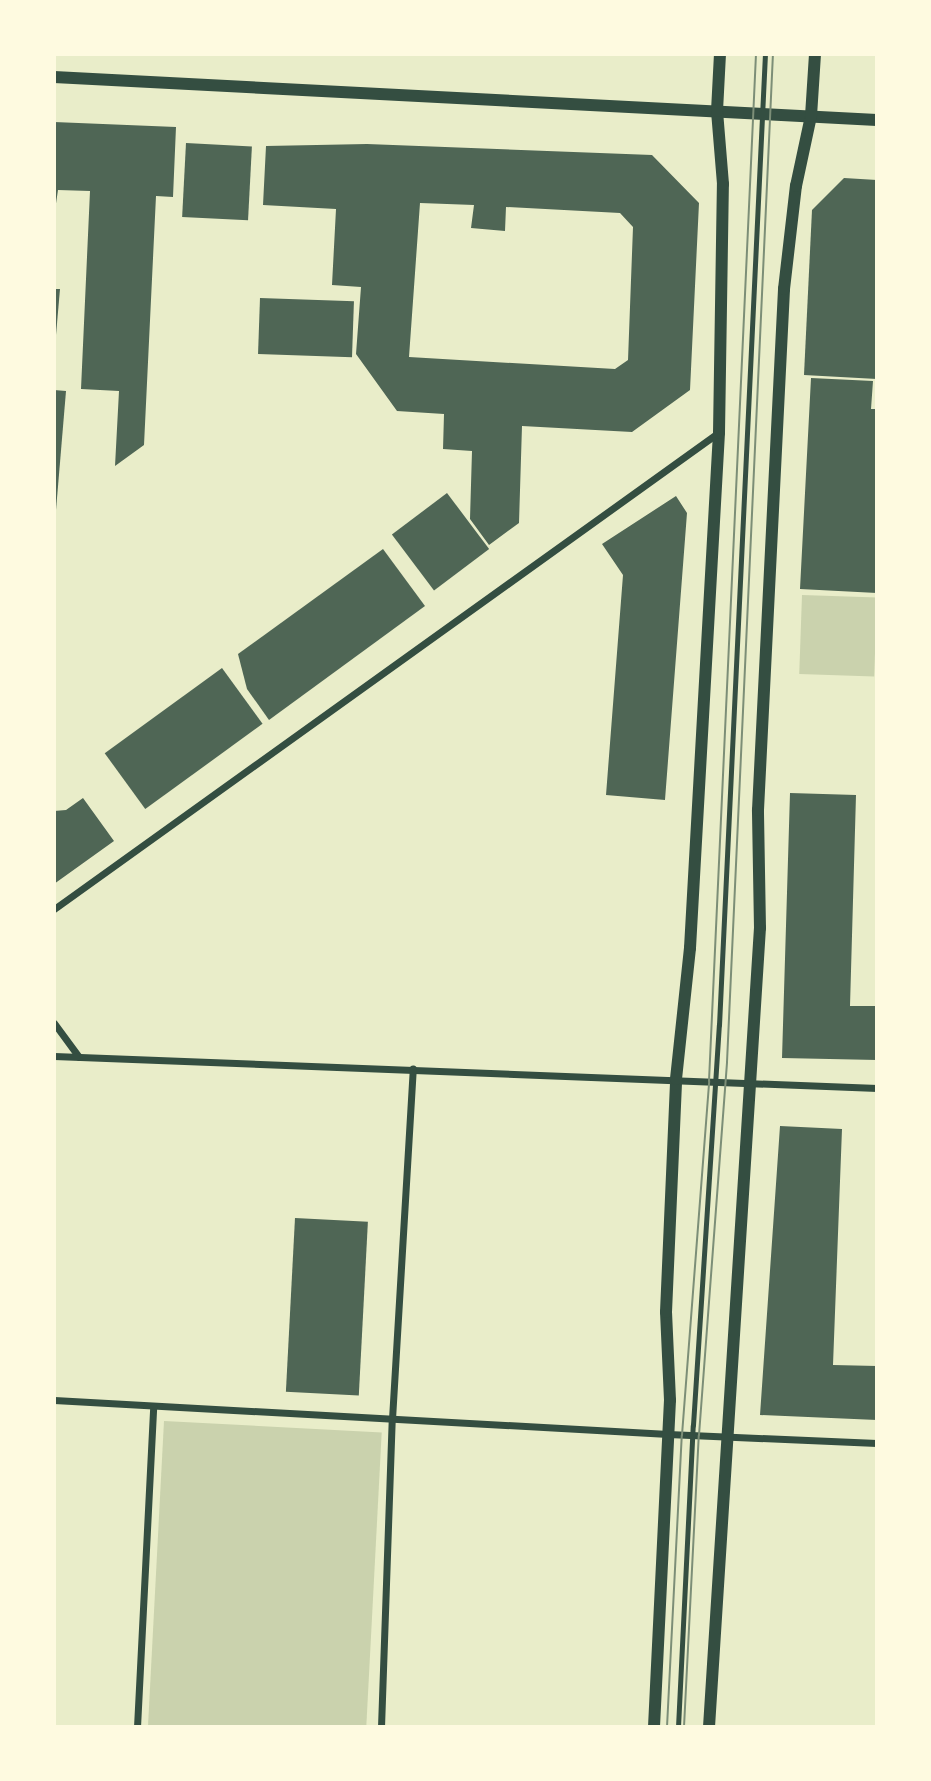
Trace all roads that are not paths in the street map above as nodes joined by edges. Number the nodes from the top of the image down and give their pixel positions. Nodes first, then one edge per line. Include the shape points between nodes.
1 (720, 54) edge
2 (765, 54) edge
3 (815, 54) edge
4 (54, 77) edge
5 (717, 111) junction
6 (761, 114) junction
7 (811, 117) junction
8 (877, 120) edge
9 (719, 433) junction
10 (54, 909) edge
11 (54, 1023) edge
12 (54, 1056) edge
13 (79, 1057) junction
14 (412, 1069) junction
15 (676, 1079) junction
16 (716, 1082) junction
17 (750, 1083) junction
18 (877, 1088) edge
19 (54, 1400) edge
20 (153, 1406) junction
21 (393, 1419) junction
22 (668, 1434) junction
23 (696, 1435) junction
24 (728, 1437) junction
25 (877, 1443) edge
26 (136, 1727) edge
27 (382, 1727) edge
28 (654, 1727) edge
29 (678, 1727) edge
30 (709, 1727) edge

1 - 5 street
2 - 6 lane
3 - 7 street
4 - 5 street
5 - 6 street
5 - 9 street via 723,184
6 - 7 street
6 - 16 lane
7 - 8 street
7 - 17 street via 796,186 784,289 758,810 760,928
9 - 10 street
9 - 15 street via 690,948
11 - 13 street
12 - 13 street
13 - 14 street
14 - 15 street
14 - 21 street
15 - 16 street
15 - 22 street via 666,1312
16 - 17 street
16 - 23 lane
17 - 18 street
17 - 24 street
19 - 20 street
20 - 21 street
20 - 26 street
21 - 22 street
21 - 27 street
22 - 23 street
22 - 28 street
23 - 24 street
23 - 29 lane
24 - 25 street
24 - 30 street

